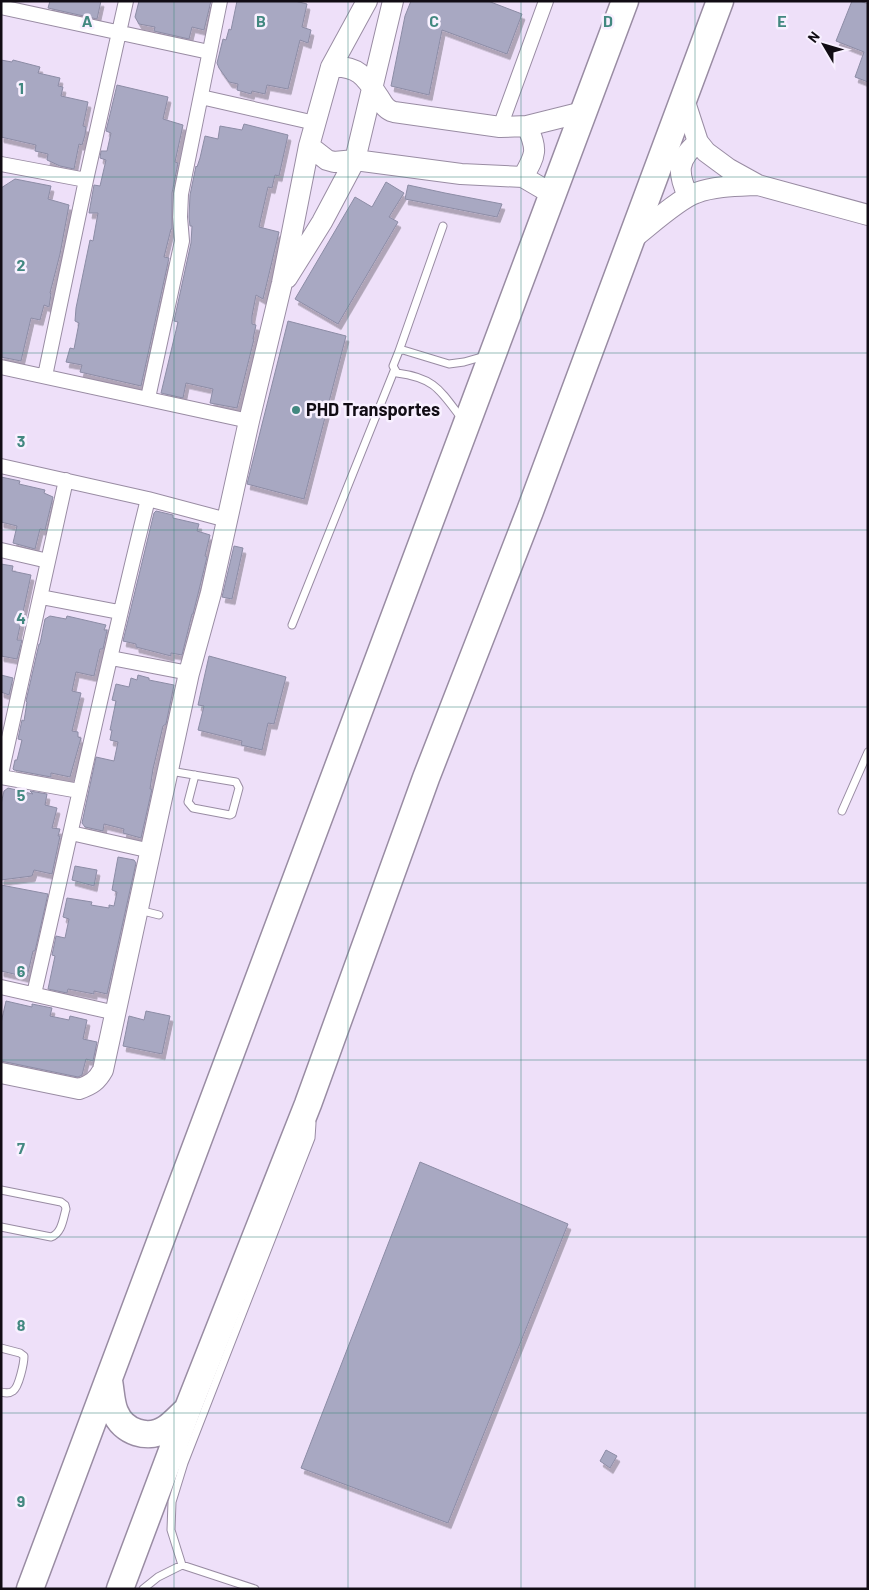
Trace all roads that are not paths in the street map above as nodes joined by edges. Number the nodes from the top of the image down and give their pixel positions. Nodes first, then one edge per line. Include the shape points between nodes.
1 (126, 1) edge
2 (220, 1) edge
3 (367, 1) edge
4 (393, 1) edge
5 (546, 1) edge
6 (625, 1) edge
7 (720, 1) edge
8 (17, 6) edge
9 (1, 7) edge
10 (119, 33) junction
11 (209, 52) junction
12 (331, 67) junction
13 (372, 87) junction
14 (683, 96) junction
15 (201, 97) junction
16 (583, 112) junction
17 (315, 124) junction
18 (527, 126) junction
19 (500, 127) junction
20 (698, 142) junction
21 (309, 146) junction
22 (356, 160) junction
23 (1, 164) edge
24 (523, 177) junction
25 (86, 180) junction
26 (758, 185) junction
27 (552, 194) junction
28 (688, 196) junction
29 (868, 215) edge
30 (443, 226) dead end
31 (631, 240) junction
32 (282, 283) junction
33 (399, 351) junction
34 (493, 353) junction
35 (1, 367) edge
36 (394, 371) junction
37 (45, 376) junction
38 (148, 398) junction
39 (249, 421) junction
40 (466, 424) junction
41 (1, 466) edge
42 (66, 480) junction
43 (148, 499) junction
44 (227, 520) junction
45 (1, 550) edge
46 (48, 561) junction
47 (41, 597) junction
48 (119, 612) junction
49 (292, 625) dead end
50 (111, 658) junction
51 (189, 673) junction
52 (6, 735) edge
53 (868, 752) edge
54 (168, 770) junction
55 (1, 775) edge
56 (195, 775) junction
57 (79, 790) junction
58 (842, 811) dead end
59 (71, 833) junction
60 (151, 851) junction
61 (138, 909) junction
62 (159, 915) dead end
63 (1, 987) edge
64 (34, 994) junction
65 (116, 1013) junction
66 (1, 1073) edge
67 (308, 1104) junction
68 (1, 1190) edge
69 (1, 1227) edge
70 (1, 1348) edge
71 (109, 1381) junction
72 (1, 1392) edge
73 (188, 1408) junction
74 (182, 1565) junction
75 (30, 1589) edge
76 (120, 1589) edge
77 (143, 1589) edge
78 (255, 1589) edge

1 - 10 street
2 - 11 street
3 - 12 street
4 - 13 street
5 - 19 street
6 - 16 highway
7 - 14 highway
8 - 9 street
8 - 10 street
10 - 11 street
10 - 25 street
11 - 15 street
12 - 13 street via 348,67 357,71
12 - 17 street
13 - 19 street via 386,108 394,112
13 - 22 street
14 - 20 street
14 - 31 highway
15 - 17 street
15 - 38 street via 181,194 182,241
16 - 18 street
16 - 27 highway
17 - 21 street
18 - 19 street
18 - 24 street via 535,148
20 - 26 street via 717,162
20 - 28 street via 680,167 681,181
21 - 22 street via 327,160
21 - 32 street
22 - 24 street via 461,174
22 - 32 street via 301,258
23 - 25 street
24 - 27 street
25 - 37 street
26 - 28 street via 703,190
26 - 29 street
27 - 34 highway
28 - 31 street
30 - 33 lane
31 - 67 highway via 426,778
32 - 39 street
33 - 34 lane via 454,364
33 - 36 lane via 393,362
34 - 40 highway
35 - 37 street
36 - 40 lane via 422,378 434,385
36 - 49 lane
37 - 38 street
38 - 39 street
39 - 44 street
40 - 71 highway
41 - 42 street
42 - 43 street
42 - 46 street
43 - 44 street
43 - 48 street
44 - 51 street
45 - 46 street
46 - 47 street
47 - 48 street
47 - 52 street
48 - 50 street
50 - 51 street
50 - 57 street
51 - 54 street
52 - 55 street
53 - 58 lane
54 - 56 lane
54 - 60 street
55 - 57 street
56 - 56 lane via 189,805 232,814 238,784
57 - 59 street
59 - 60 street
59 - 64 street
60 - 61 street
61 - 62 lane
61 - 65 street
63 - 64 street
64 - 65 street
65 - 66 street via 103,1070 90,1085 79,1089
67 - 73 highway
67 - 74 lane via 312,1121 310,1138 184,1463 172,1502 171,1530
68 - 69 lane via 61,1202 66,1209 55,1236
70 - 72 lane via 24,1356 17,1387 8,1393
71 - 73 highway via 114,1410 119,1420 133,1432 154,1434 166,1429
71 - 75 highway
73 - 76 highway
74 - 77 lane
74 - 78 lane

